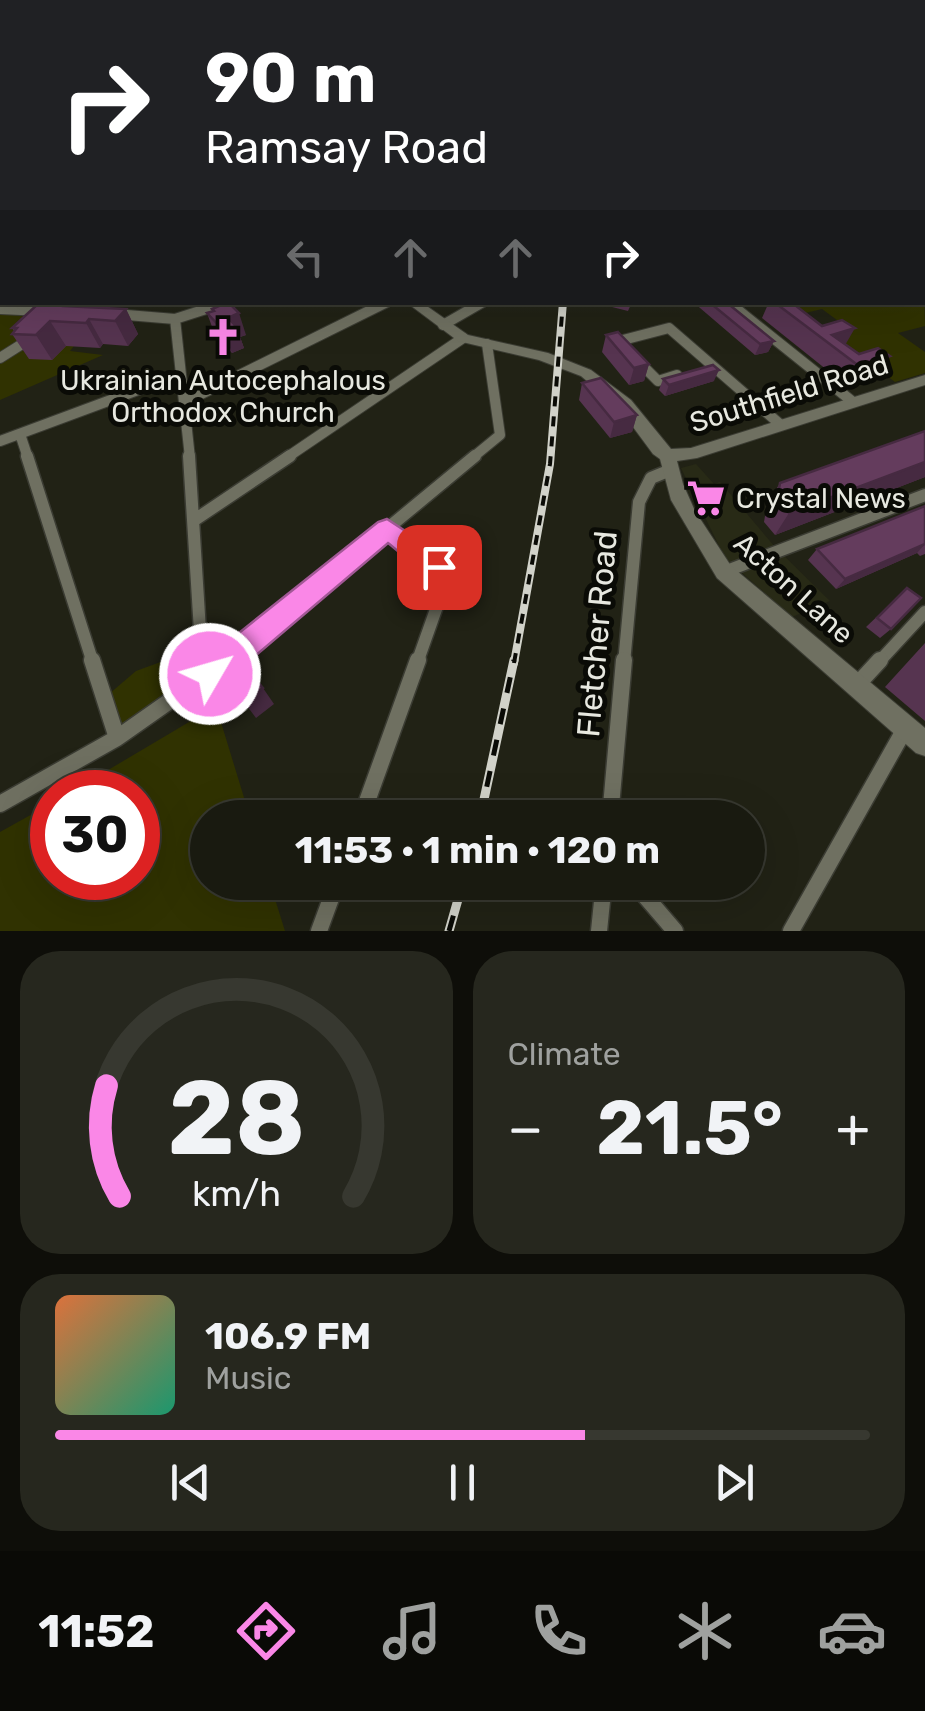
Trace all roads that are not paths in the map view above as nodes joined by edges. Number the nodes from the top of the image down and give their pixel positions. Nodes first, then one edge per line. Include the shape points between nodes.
1 (199, 305) edge
2 (220, 305) edge
3 (381, 305) edge
4 (416, 305) edge
5 (479, 305) edge
6 (732, 305) edge
7 (0, 309) edge
8 (98, 313) edge
9 (195, 315) junction
10 (175, 319) junction
11 (443, 325) junction
12 (464, 338) junction
13 (488, 344) junction
14 (0, 358) edge
15 (710, 366) junction
16 (180, 368) junction
17 (925, 380) edge
18 (185, 402) junction
19 (853, 402) junction
20 (780, 425) junction
21 (20, 434) junction
22 (0, 441) edge
23 (668, 463) junction
24 (925, 495) edge
25 (196, 519) junction
26 (387, 529) junction
27 (724, 572) junction
28 (925, 612) edge
29 (213, 673) junction
30 (857, 686) junction
31 (906, 727) junction
32 (117, 738) junction
33 (925, 744) edge
34 (367, 800) edge
35 (612, 800) edge
36 (0, 804) edge
37 (330, 900) edge
38 (602, 900) edge
39 (648, 900) edge
40 (319, 931) edge
41 (599, 931) edge
42 (675, 931) edge
43 (791, 931) edge

1 - 9 street
2 - 9 street
3 - 18 street
4 - 11 main road, Acton Lane
5 - 11 street
6 - 19 street
7 - 14 street via 54,311 21,348
8 - 10 street
9 - 10 street
10 - 16 street
11 - 12 main road, Acton Lane
12 - 13 main road, Acton Lane
12 - 25 street
13 - 23 main road, Acton Lane via 586,374 625,404
13 - 26 street via 500,436
15 - 15 street via 669,328 619,341 658,381
15 - 20 street
16 - 18 street
16 - 21 street
17 - 19 main road, Southfield Road
18 - 25 street
19 - 20 main road, Southfield Road
20 - 23 main road, Southfield Road
21 - 22 street
21 - 32 street
23 - 27 main road, Acton Lane
23 - 35 street, Fletcher Road via 639,502
24 - 27 street
25 - 29 street via 201,647
26 - 29 street
26 - 34 street via 439,567 446,581
27 - 30 main road, Acton Lane
28 - 30 street
29 - 32 street
30 - 31 main road, Acton Lane
31 - 33 main road, Acton Lane
31 - 43 street
32 - 36 street
37 - 40 street
38 - 41 street
39 - 42 street

